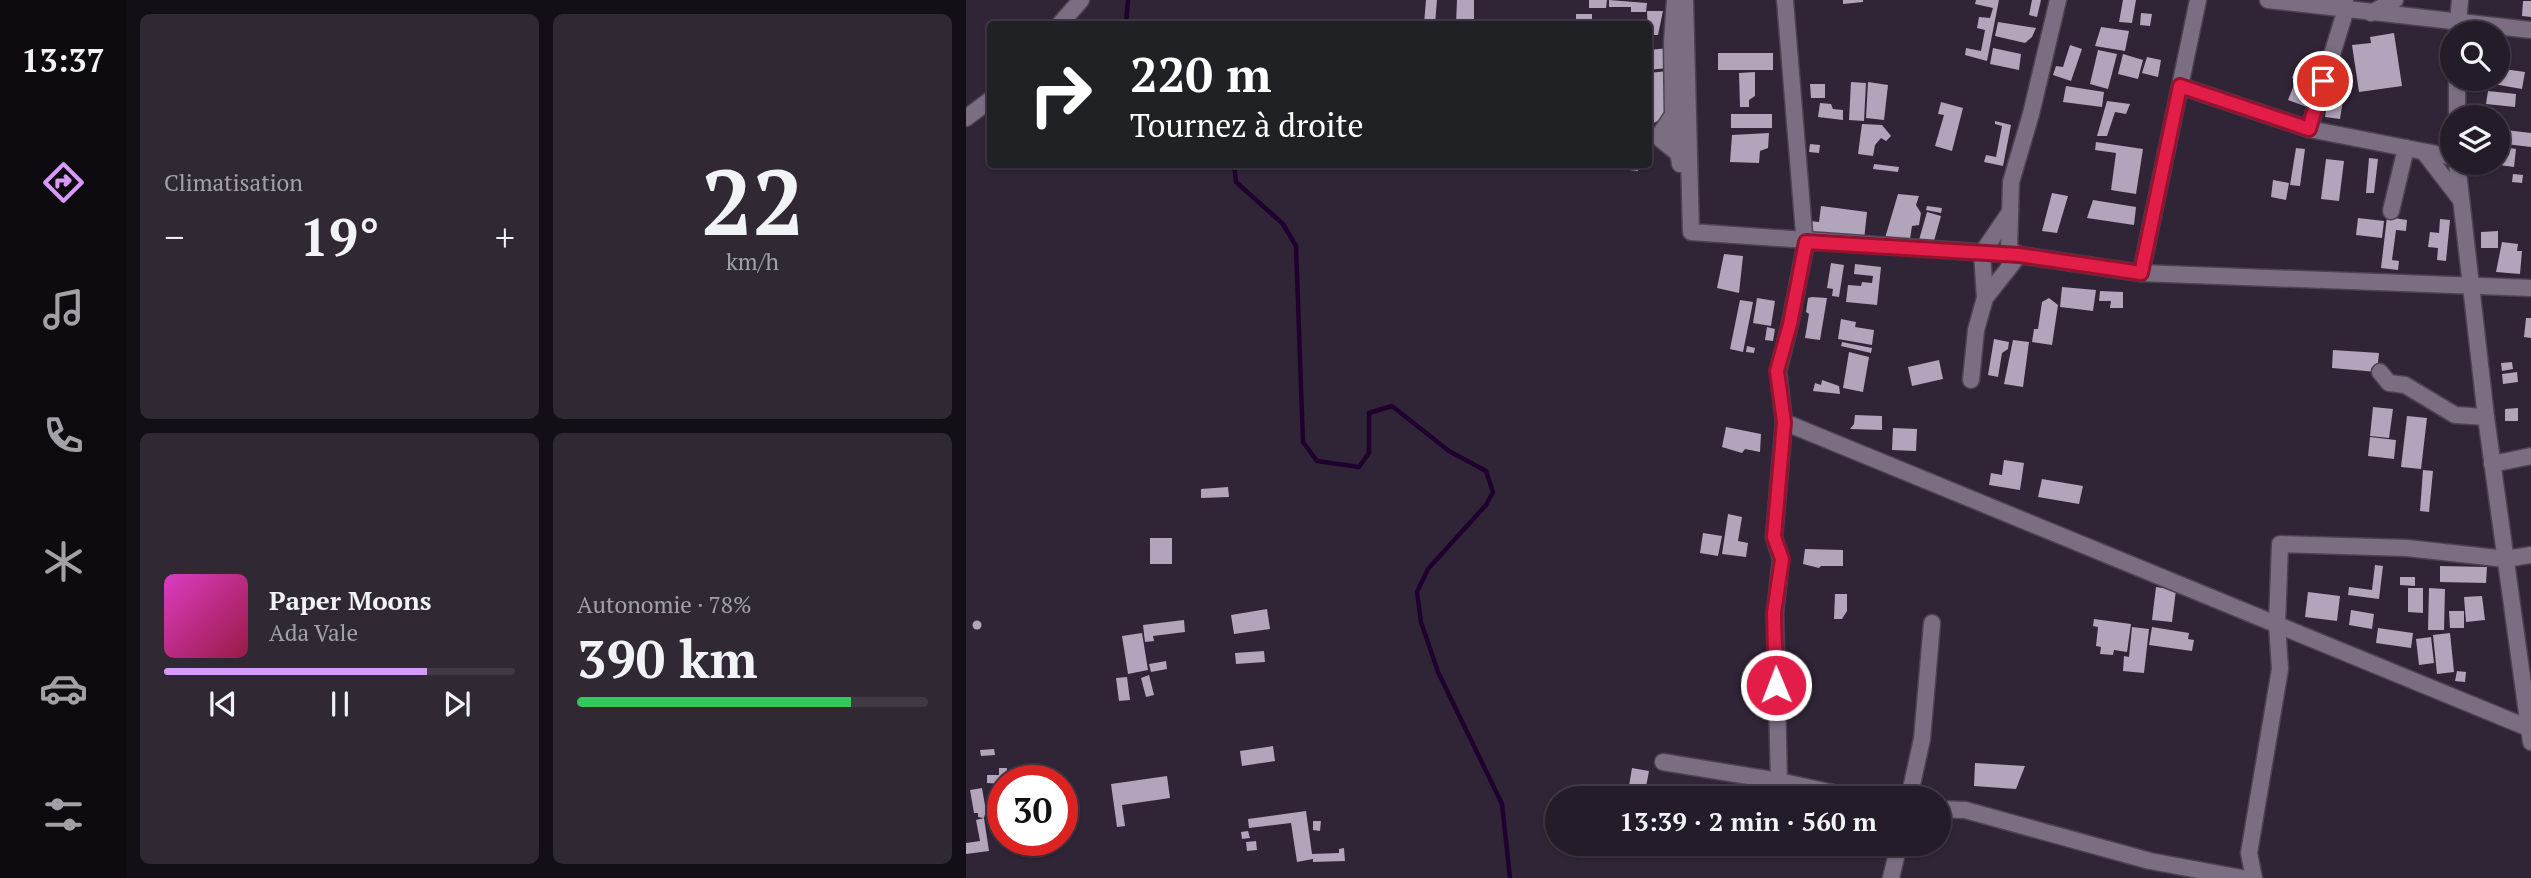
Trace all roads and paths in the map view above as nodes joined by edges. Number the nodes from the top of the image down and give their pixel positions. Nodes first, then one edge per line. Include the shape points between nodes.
1 (1081, 0) edge
2 (1675, 0) edge
3 (1685, 0) edge
4 (1785, 0) edge
5 (2057, 0) edge
6 (2197, 0) edge
7 (2268, 0) edge
8 (2395, 0) edge
9 (2460, 0) edge
10 (2345, 5) edge
11 (2371, 13) junction
12 (1063, 21) edge
13 (2458, 21) edge
14 (2440, 25) edge
15 (2510, 29) edge
16 (2531, 30) edge
17 (2180, 86) junction
18 (987, 102) edge
19 (966, 118) edge
20 (2309, 129) junction
21 (2406, 148) junction
22 (2424, 152) junction
23 (2440, 155) edge
24 (2459, 175) edge
25 (1690, 196) junction
26 (2460, 200) junction
27 (2391, 211) dead end
28 (2010, 212) junction
29 (1806, 242) junction
30 (1982, 253) junction
31 (2019, 255) junction
32 (2141, 273) junction
33 (2470, 287) junction
34 (2531, 288) edge
35 (1985, 298) junction
36 (2380, 372) dead end
37 (1971, 380) dead end
38 (2486, 417) junction
39 (1784, 422) junction
40 (2531, 456) edge
41 (2492, 464) junction
42 (2531, 555) edge
43 (2506, 559) junction
44 (1932, 623) dead end
45 (2277, 624) junction
46 (2530, 733) edge
47 (1663, 762) dead end
48 (1779, 781) junction
49 (1802, 786) edge
50 (1912, 786) edge
51 (1951, 809) edge
52 (1896, 856) edge
53 (1891, 878) edge
54 (2242, 878) edge
55 (2254, 878) edge

1 - 12 street
2 - 25 street via 1673,115 1685,191
3 - 25 street
4 - 29 street
5 - 28 street via 2011,182
6 - 17 street
7 - 10 street
8 - 11 street
9 - 13 street
10 - 11 street
10 - 20 street
11 - 14 street
15 - 16 street
17 - 20 street
17 - 32 street
18 - 19 street
20 - 21 street
21 - 22 street
21 - 27 street
22 - 23 street
22 - 26 street
24 - 26 street
25 - 29 street via 1691,232
26 - 33 street
28 - 30 street
28 - 31 street via 2009,249
29 - 30 street
29 - 39 street via 1777,371
30 - 31 street
30 - 35 street
31 - 32 street
31 - 35 street
32 - 33 street
33 - 34 street
33 - 38 street
35 - 37 street
36 - 38 street via 2389,383 2405,385 2455,415
38 - 41 street
39 - 45 street
39 - 48 street via 1774,537 1782,559 1774,613
40 - 41 street
41 - 43 street
42 - 43 street
43 - 45 street via 2407,548 2280,544
43 - 46 street
44 - 50 street via 1923,739
45 - 46 street
45 - 55 street via 2280,669 2249,853
47 - 48 street
48 - 49 street
51 - 54 street via 2150,861
52 - 53 street

